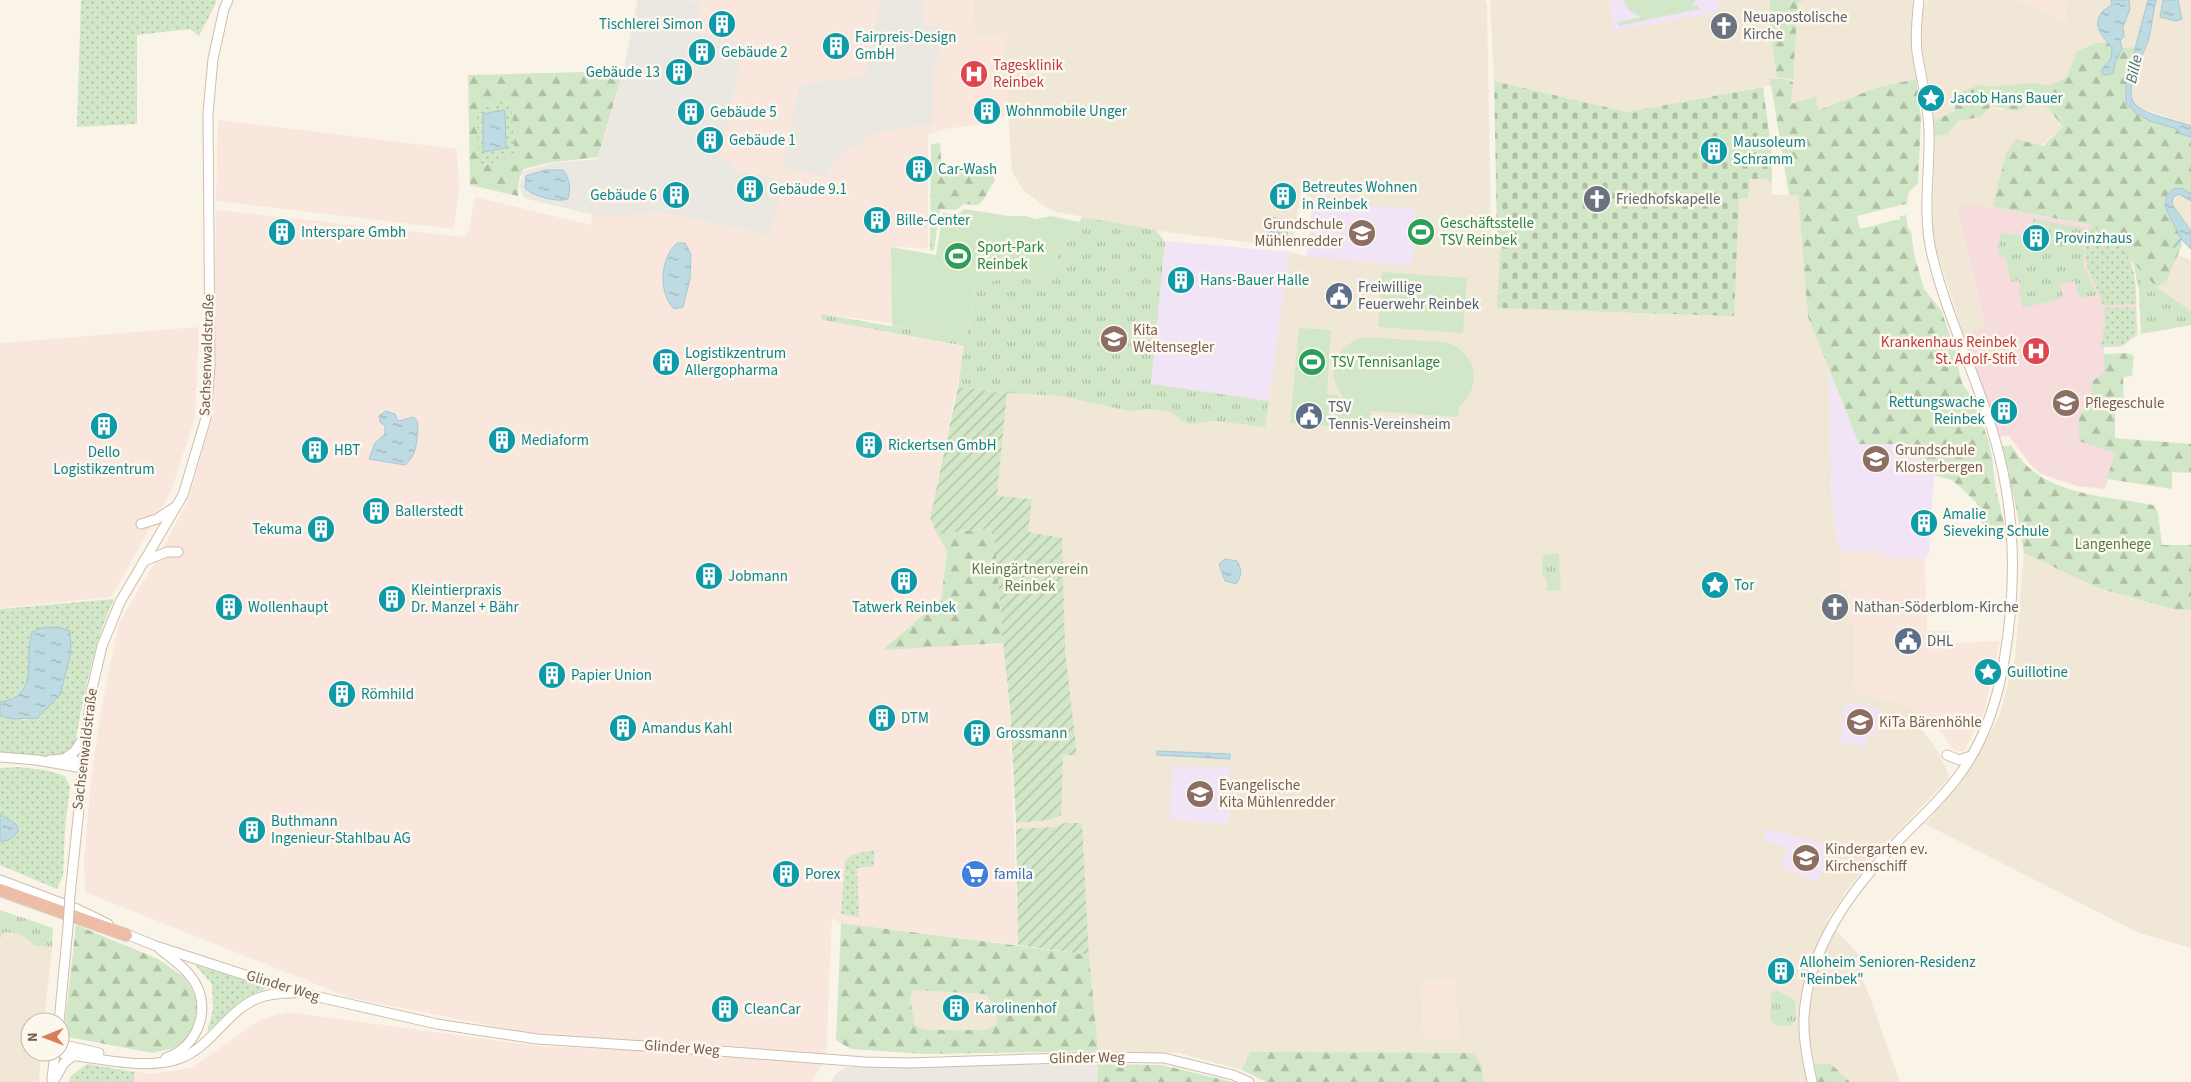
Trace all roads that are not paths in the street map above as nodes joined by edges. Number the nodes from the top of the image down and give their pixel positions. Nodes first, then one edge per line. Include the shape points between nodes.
1 (228, 0) edge
2 (1919, 0) edge
3 (178, 506) junction
4 (141, 524) dead end
5 (178, 552) dead end
6 (143, 561) junction
7 (86, 734) junction
8 (1946, 755) dead end
9 (1971, 756) junction
10 (0, 757) edge
11 (64, 759) junction
12 (37, 760) junction
13 (82, 768) junction
14 (0, 880) edge
15 (0, 890) edge
16 (126, 935) junction
17 (156, 946) junction
18 (301, 993) junction
19 (60, 1012) edge
20 (70, 1046) edge
21 (70, 1055) edge
22 (74, 1056) junction
23 (55, 1062) edge
24 (52, 1082) edge
25 (1248, 1082) edge
26 (1812, 1082) edge

1 - 3 main road, Sachsenwaldstraße via 213,59 208,114 210,366 206,418 193,468
2 - 9 main road via 1917,44 1929,133 1926,205 1931,254 1994,437 2013,534 2012,616 2004,664 1990,716
3 - 4 main road
3 - 6 main road, Sachsenwaldstraße
5 - 6 main road via 167,552
6 - 7 main road, Sachsenwaldstraße via 120,602 102,646
7 - 11 main road via 74,752
7 - 13 main road, Sachsenwaldstraße
8 - 9 main road via 1959,760
9 - 26 main road via 1945,793 1855,891 1825,937 1806,997 1804,1032
10 - 12 main road
11 - 12 main road
11 - 13 main road via 77,761
12 - 13 main road
13 - 19 main road, Sachsenwaldstraße, bridge
14 - 16 main road, Glinder Weg via 100,919
15 - 16 highway
16 - 17 main road, Glinder Weg
17 - 18 main road, Glinder Weg
17 - 20 main road via 187,972 200,992 202,1018 188,1044 168,1057 145,1061
18 - 22 main road via 271,994 250,1002 204,1045 171,1061 141,1064
18 - 25 main road, Glinder Weg via 437,1024 537,1040 882,1062 1098,1056 1164,1058 1233,1074
21 - 22 main road
22 - 24 main road via 64,1063
23 - 24 main road

